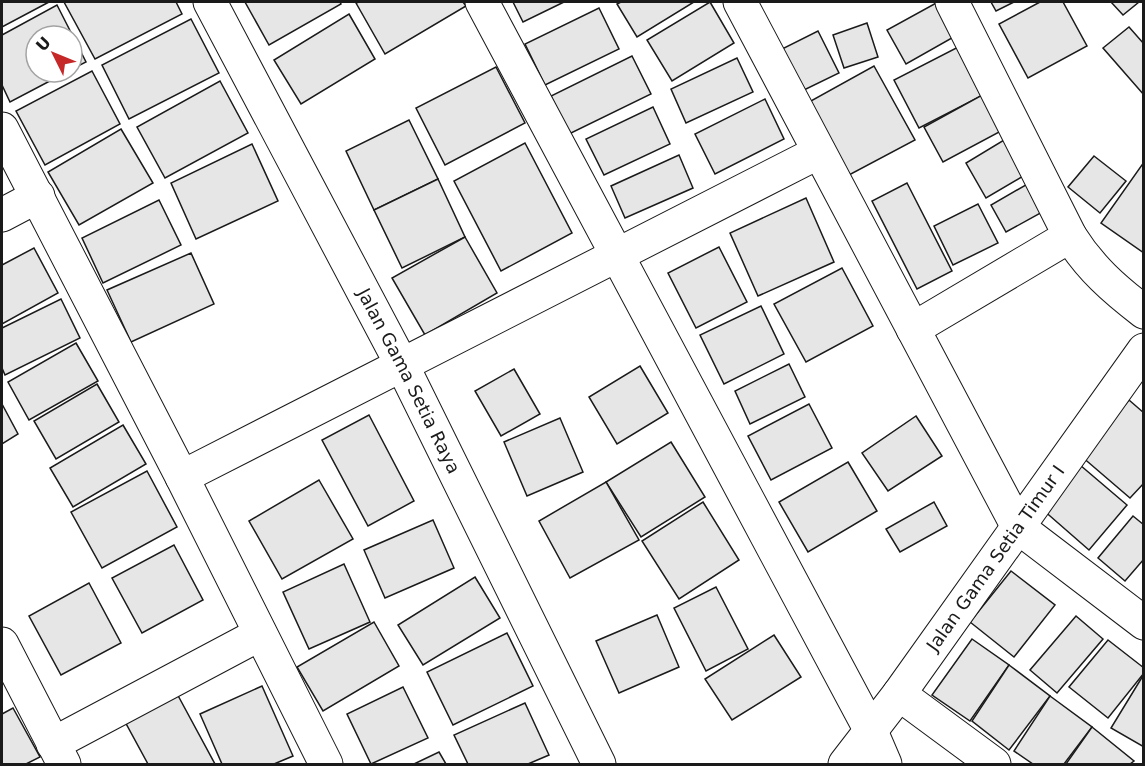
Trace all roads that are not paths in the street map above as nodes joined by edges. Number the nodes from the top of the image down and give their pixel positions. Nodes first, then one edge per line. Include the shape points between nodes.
1 (210, 2) edge
2 (482, 2) edge
3 (740, 2) edge
4 (952, 2) edge
5 (2, 129) edge
6 (819, 152) junction
7 (38, 196) junction
8 (2, 215) edge
9 (1070, 236) junction
10 (618, 256) junction
11 (1143, 312) edge
12 (913, 329) junction
13 (402, 365) junction
14 (1138, 369) edge
15 (182, 477) junction
16 (1018, 527) junction
17 (1143, 623) edge
18 (260, 634) junction
19 (2, 644) edge
20 (899, 694) junction
21 (870, 729) junction
22 (58, 754) edge
23 (326, 765) edge
24 (599, 765) edge
25 (845, 765) edge
26 (885, 765) edge
27 (994, 765) edge

1 - 13 street, Jalan Gama Setia Raya
2 - 10 street
3 - 6 street
4 - 9 street
5 - 7 street
6 - 10 street
6 - 12 street
7 - 8 street
7 - 15 street
9 - 11 street via 1107,284
9 - 12 street
10 - 13 street
10 - 21 street
12 - 16 street
13 - 15 street
13 - 24 street, Jalan Gama Setia Raya
14 - 16 street, Jalan Gama Setia Timur I
15 - 18 street
16 - 17 street
16 - 20 street, Jalan Gama Setia Timur I
18 - 22 street
18 - 23 street
19 - 22 street
20 - 21 street, Jalan Gama Setia Timur I
20 - 27 street
21 - 25 street, Jalan Gama Setia Timur I
21 - 26 street

